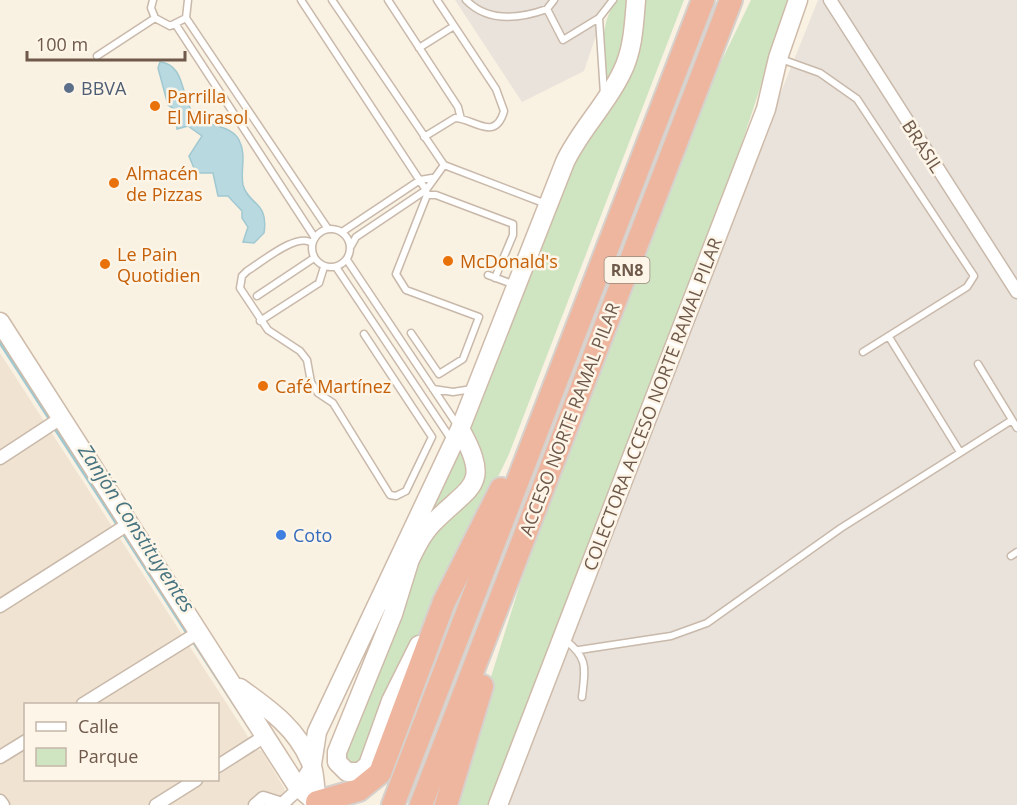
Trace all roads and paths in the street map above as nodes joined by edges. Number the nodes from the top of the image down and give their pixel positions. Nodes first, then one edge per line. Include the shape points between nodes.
1 (153, 0) edge
2 (189, 0) edge
3 (301, 0) edge
4 (333, 0) edge
5 (388, 0) edge
6 (437, 0) edge
7 (465, 0) edge
8 (554, 0) edge
9 (612, 0) edge
10 (636, 0) edge
11 (703, 0) edge
12 (731, 0) edge
13 (746, 0) edge
14 (798, 0) edge
15 (830, 0) edge
16 (547, 9) junction
17 (155, 18) junction
18 (186, 18) junction
19 (599, 18) junction
20 (176, 25) junction
21 (454, 26) junction
22 (419, 48) junction
23 (97, 56) dead end
24 (778, 58) junction
25 (705, 67) junction
26 (605, 99) junction
27 (461, 119) junction
28 (424, 137) junction
29 (444, 165) junction
30 (432, 178) junction
31 (420, 180) junction
32 (427, 192) junction
33 (548, 205) junction
34 (328, 229) junction
35 (342, 232) junction
36 (313, 240) junction
37 (351, 246) junction
38 (314, 258) junction
39 (347, 260) junction
40 (324, 267) junction
41 (336, 267) junction
42 (488, 275) dead end
43 (495, 278) junction
44 (516, 286) junction
45 (1017, 292) edge
46 (257, 296) dead end
47 (387, 319) junction
48 (260, 321) junction
49 (0, 322) edge
50 (375, 327) junction
51 (411, 333) dead end
52 (364, 334) dead end
53 (889, 337) junction
54 (400, 340) junction
55 (389, 347) junction
56 (863, 352) dead end
57 (978, 364) dead end
58 (558, 375) junction
59 (476, 388) junction
60 (433, 389) junction
61 (1012, 420) junction
62 (55, 422) junction
63 (1017, 428) edge
64 (456, 436) junction
65 (960, 452) junction
66 (0, 458) edge
67 (123, 527) junction
68 (522, 541) junction
69 (410, 559) junction
70 (444, 602) junction
71 (0, 606) edge
72 (193, 635) junction
73 (562, 638) junction
74 (579, 650) junction
75 (234, 684) junction
76 (582, 697) dead end
77 (86, 703) edge
78 (294, 733) junction
79 (265, 736) junction
80 (24, 742) edge
81 (0, 757) edge
82 (312, 764) junction
83 (219, 765) edge
84 (194, 781) edge
85 (297, 786) junction
86 (0, 801) edge
87 (281, 804) edge
88 (318, 804) edge
89 (3, 805) edge
90 (156, 805) edge
91 (255, 805) edge
92 (393, 805) edge
93 (421, 805) edge
94 (446, 805) edge
95 (498, 805) edge

1 - 17 lane
2 - 18 lane
3 - 31 lane
4 - 28 lane
5 - 22 lane
6 - 21 lane
7 - 16 lane via 500,17 531,15
8 - 16 lane
9 - 19 lane
10 - 26 street via 627,61
11 - 58 highway, ACCESO NORTE RAMAL PILAR / RN8
12 - 25 highway, ACCESO NORTE RAMAL PILAR / RN8
13 - 25 highway
14 - 24 street, COLECTORA ACCESO NORTE RAMAL PILAR
15 - 45 street, BRASIL
16 - 19 lane via 563,40
17 - 20 lane via 164,25
17 - 23 lane
18 - 20 lane
18 - 34 lane
19 - 26 lane
20 - 36 lane
21 - 22 lane
21 - 27 lane via 496,89 504,111 501,120 487,128
22 - 27 lane via 458,107
24 - 53 lane via 820,73 857,99 972,270 974,276 967,287
24 - 73 street, COLECTORA ACCESO NORTE RAMAL PILAR via 766,109
25 - 68 highway, ACCESO NORTE RAMAL PILAR / RN8
26 - 33 street via 572,148
27 - 28 lane via 451,119
28 - 29 lane
29 - 30 lane
29 - 33 lane
30 - 31 lane
30 - 32 lane
31 - 32 lane
31 - 35 lane
32 - 37 lane via 356,237
32 - 43 lane via 513,224 513,235
32 - 51 lane via 396,274 406,290 479,317 463,358 439,374
33 - 44 street
34 - 35 lane
34 - 36 lane
35 - 37 lane
36 - 38 lane
36 - 48 lane via 292,242 242,276 240,288
37 - 39 lane
38 - 40 lane
38 - 46 lane
39 - 41 lane
39 - 47 lane
40 - 41 lane
40 - 48 lane via 319,283
41 - 50 lane
42 - 43 lane
43 - 44 lane
44 - 59 street
47 - 50 lane
47 - 54 lane
48 - 52 lane via 307,360 315,387 333,403 390,495 396,496 406,491 432,437
49 - 62 street
50 - 55 lane
53 - 56 lane
53 - 65 lane
54 - 55 lane
54 - 60 lane
55 - 64 lane
57 - 61 lane
58 - 70 highway
58 - 92 highway, ACCESO NORTE RAMAL PILAR / RN8
59 - 60 lane via 453,392
59 - 64 street
60 - 64 lane
61 - 63 lane
61 - 65 lane
62 - 66 street
62 - 67 street
64 - 69 street via 474,457 472,486 428,529
64 - 82 street via 317,732
65 - 74 lane via 841,528 707,623 671,636
67 - 71 street
67 - 72 street
68 - 93 highway, ACCESO NORTE RAMAL PILAR / RN8
68 - 94 highway
69 - 70 street via 393,614 337,752 337,762 347,772 360,772 368,765 400,680
69 - 82 street via 327,745
70 - 88 highway via 380,773 359,790
72 - 75 street
72 - 77 street
73 - 74 lane
73 - 95 street, COLECTORA ACCESO NORTE RAMAL PILAR
74 - 76 lane via 585,671
75 - 78 street via 282,719
75 - 79 street
78 - 79 street via 275,729
78 - 82 street
79 - 83 street
79 - 85 street
80 - 81 street
82 - 85 street
82 - 88 street
84 - 90 street
85 - 87 street
85 - 88 street
86 - 89 street
87 - 91 street via 263,798

